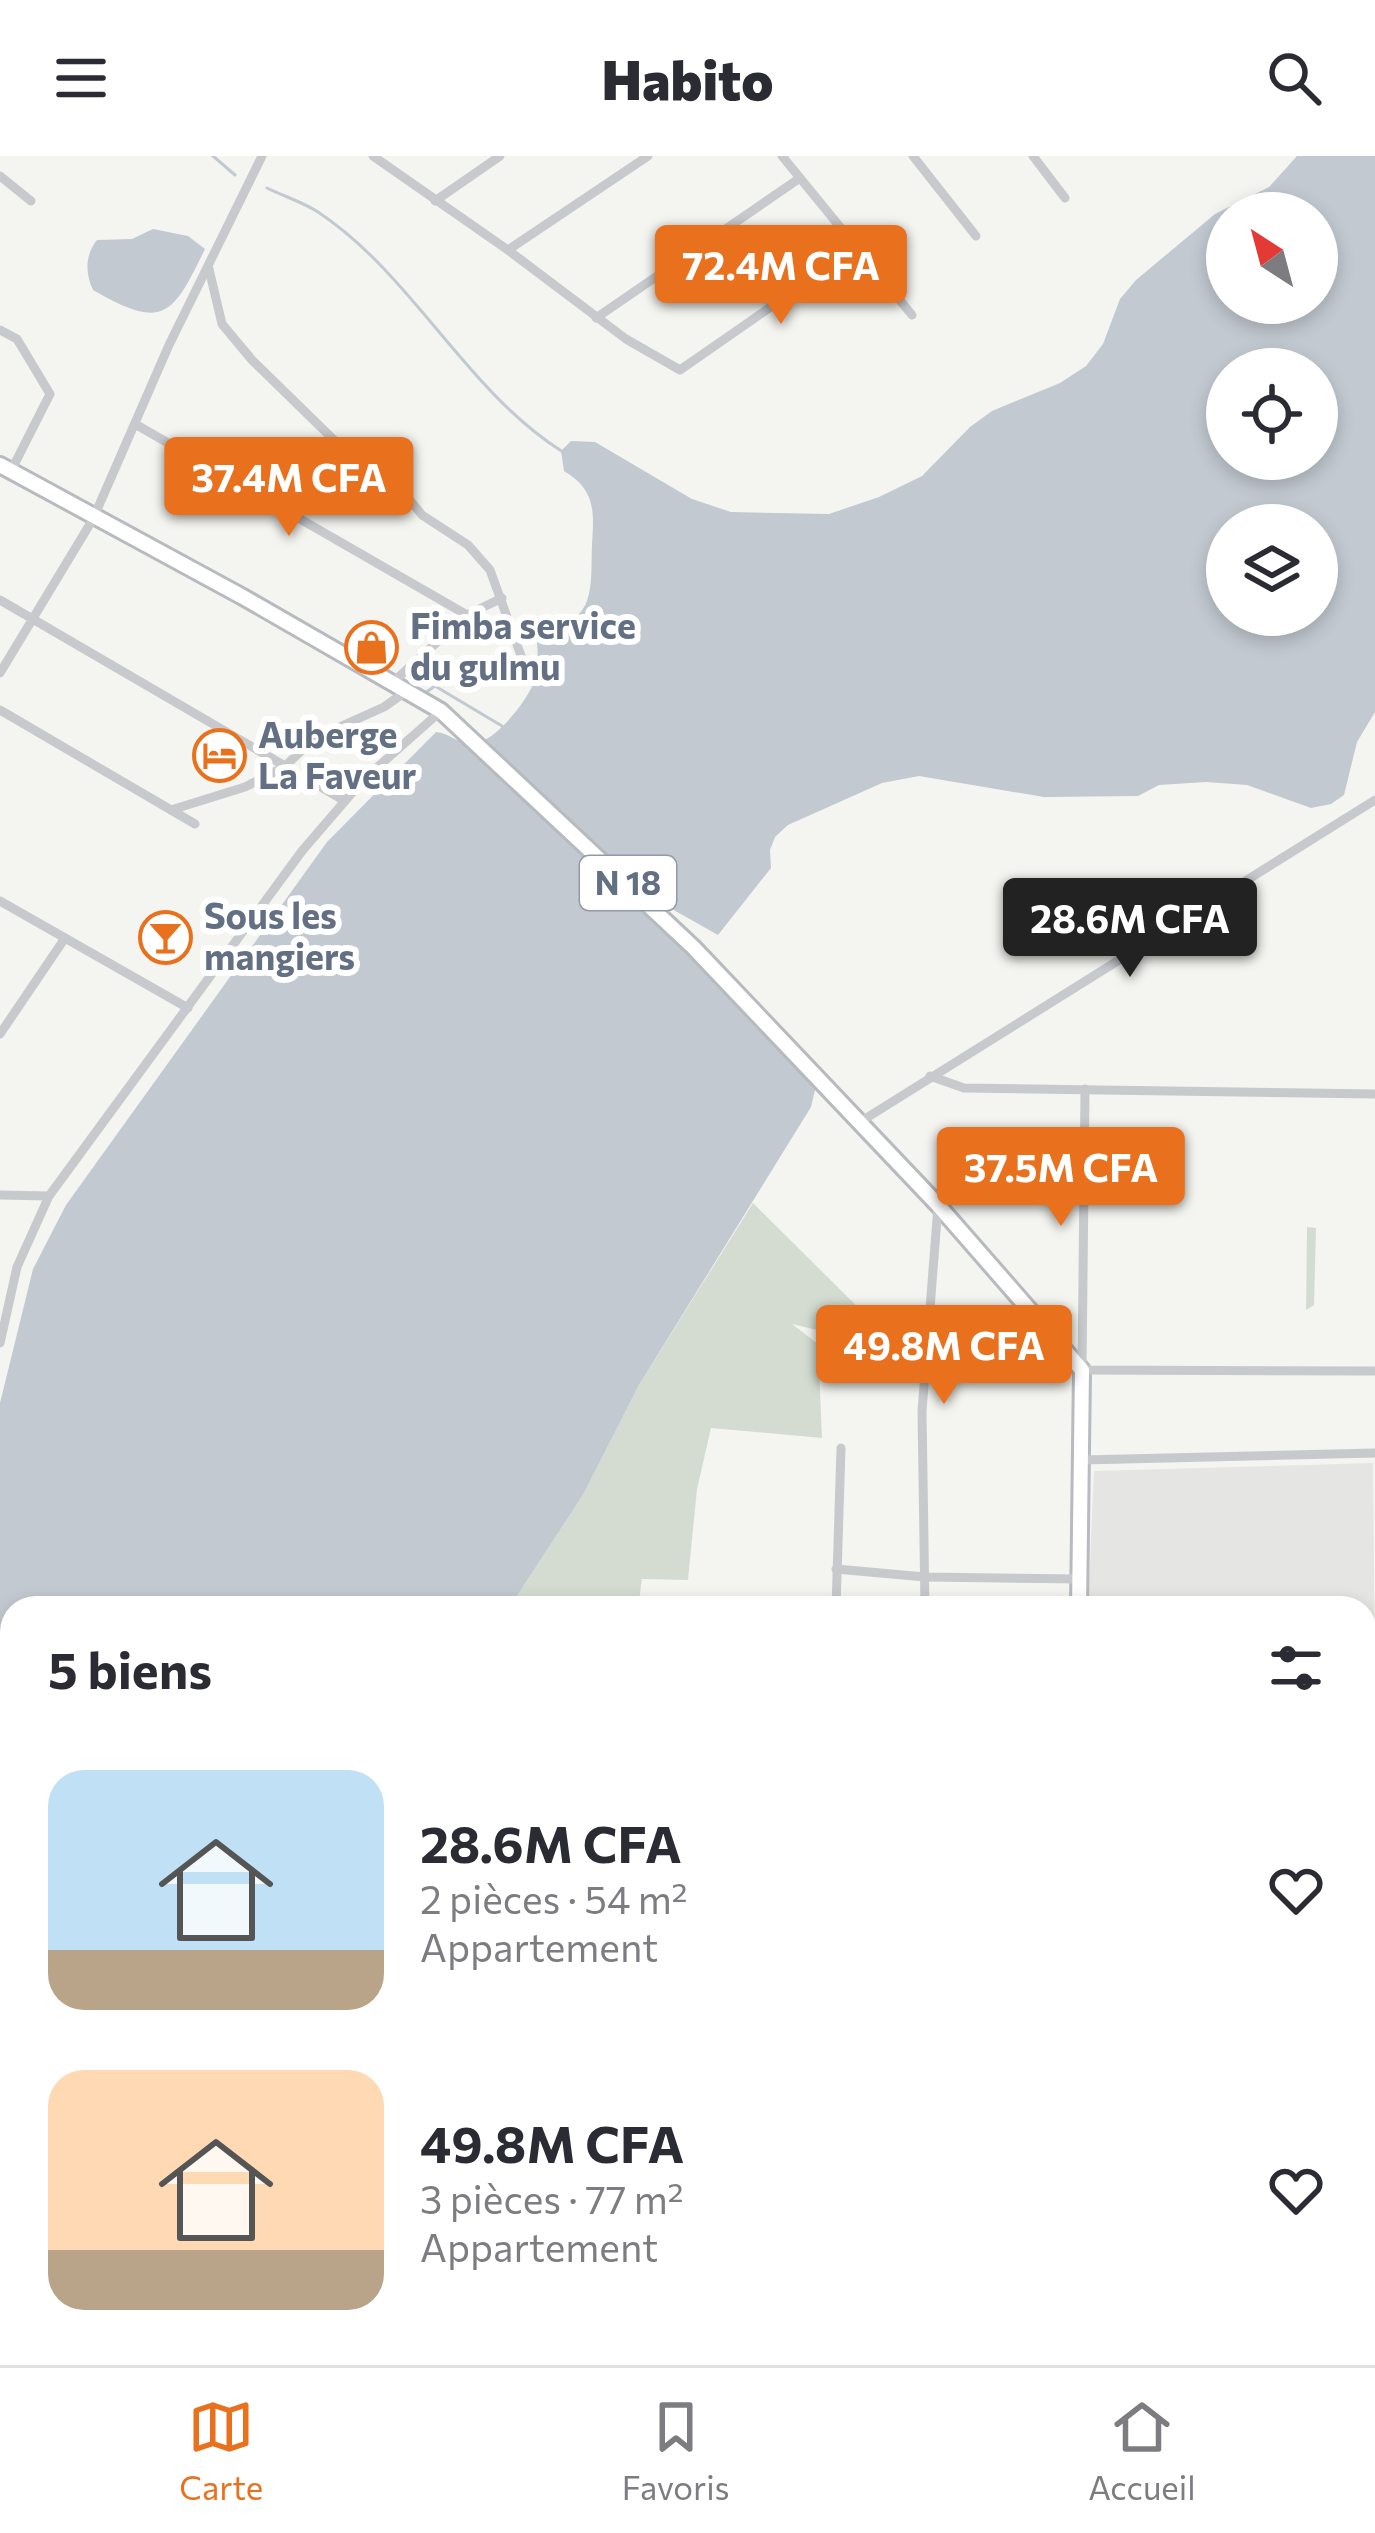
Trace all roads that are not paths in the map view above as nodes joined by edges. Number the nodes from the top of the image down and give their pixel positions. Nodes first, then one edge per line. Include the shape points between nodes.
1 (262, 156) edge
2 (373, 156) edge
3 (500, 156) edge
4 (648, 156) edge
5 (782, 156) edge
6 (913, 156) edge
7 (1033, 156) edge
8 (0, 176) edge
9 (800, 178) junction
10 (1065, 198) dead end
11 (435, 200) junction
12 (31, 201) dead end
13 (976, 236) dead end
14 (856, 247) junction
15 (508, 250) junction
16 (209, 269) junction
17 (912, 315) dead end
18 (596, 317) junction
19 (0, 330) edge
20 (135, 424) junction
21 (6, 468) edge
22 (93, 519) junction
23 (502, 598) junction
24 (0, 600) edge
25 (466, 615) junction
26 (33, 619) junction
27 (524, 664) dead end
28 (0, 673) edge
29 (393, 682) junction
30 (423, 699) junction
31 (0, 710) edge
32 (284, 767) junction
33 (1375, 800) edge
34 (345, 801) junction
35 (171, 810) junction
36 (195, 824) dead end
37 (0, 901) edge
38 (65, 938) junction
39 (188, 1008) junction
40 (0, 1034) edge
41 (930, 1076) junction
42 (1085, 1089) junction
43 (1375, 1094) edge
44 (860, 1122) junction
45 (0, 1196) edge
46 (49, 1196) junction
47 (938, 1205) junction
48 (4, 1304) edge
49 (0, 1343) edge
50 (1082, 1370) junction
51 (1375, 1371) edge
52 (841, 1448) dead end
53 (1375, 1453) edge
54 (1082, 1460) junction
55 (836, 1569) junction
56 (926, 1577) junction
57 (1079, 1579) junction
58 (836, 1596) edge
59 (925, 1596) edge
60 (1079, 1596) edge

1 - 16 street
2 - 11 street
3 - 11 street
4 - 15 street
5 - 9 street
6 - 13 street
7 - 10 street
8 - 12 street
9 - 14 street
9 - 18 street
11 - 15 street
14 - 17 street
14 - 18 street via 680,370
15 - 18 street
16 - 20 street
16 - 23 street via 222,324 251,360 422,515 468,545
19 - 21 street via 17,339 50,394
20 - 22 street
20 - 25 street
21 - 22 main road, N 18
22 - 26 street
22 - 29 main road, N 18
23 - 25 street
23 - 27 street
24 - 26 street
25 - 29 street
26 - 28 street
26 - 32 street
29 - 30 main road, N 18
30 - 32 street via 314,739
30 - 34 street
30 - 44 main road, N 18 via 629,884
31 - 35 street
32 - 34 street
32 - 35 street
33 - 41 street
34 - 39 street
35 - 36 street
37 - 38 street
38 - 39 street
38 - 40 street
39 - 46 street
41 - 42 street via 964,1088
41 - 44 street
42 - 43 street
42 - 50 street
44 - 47 main road, N 18
45 - 46 street
46 - 48 street
47 - 50 main road, N 18
47 - 56 street via 922,1412
48 - 49 street
50 - 51 street
50 - 54 main road
52 - 55 street
53 - 54 street
54 - 57 main road
55 - 56 street
55 - 58 street
56 - 57 street
56 - 59 street
57 - 60 main road

